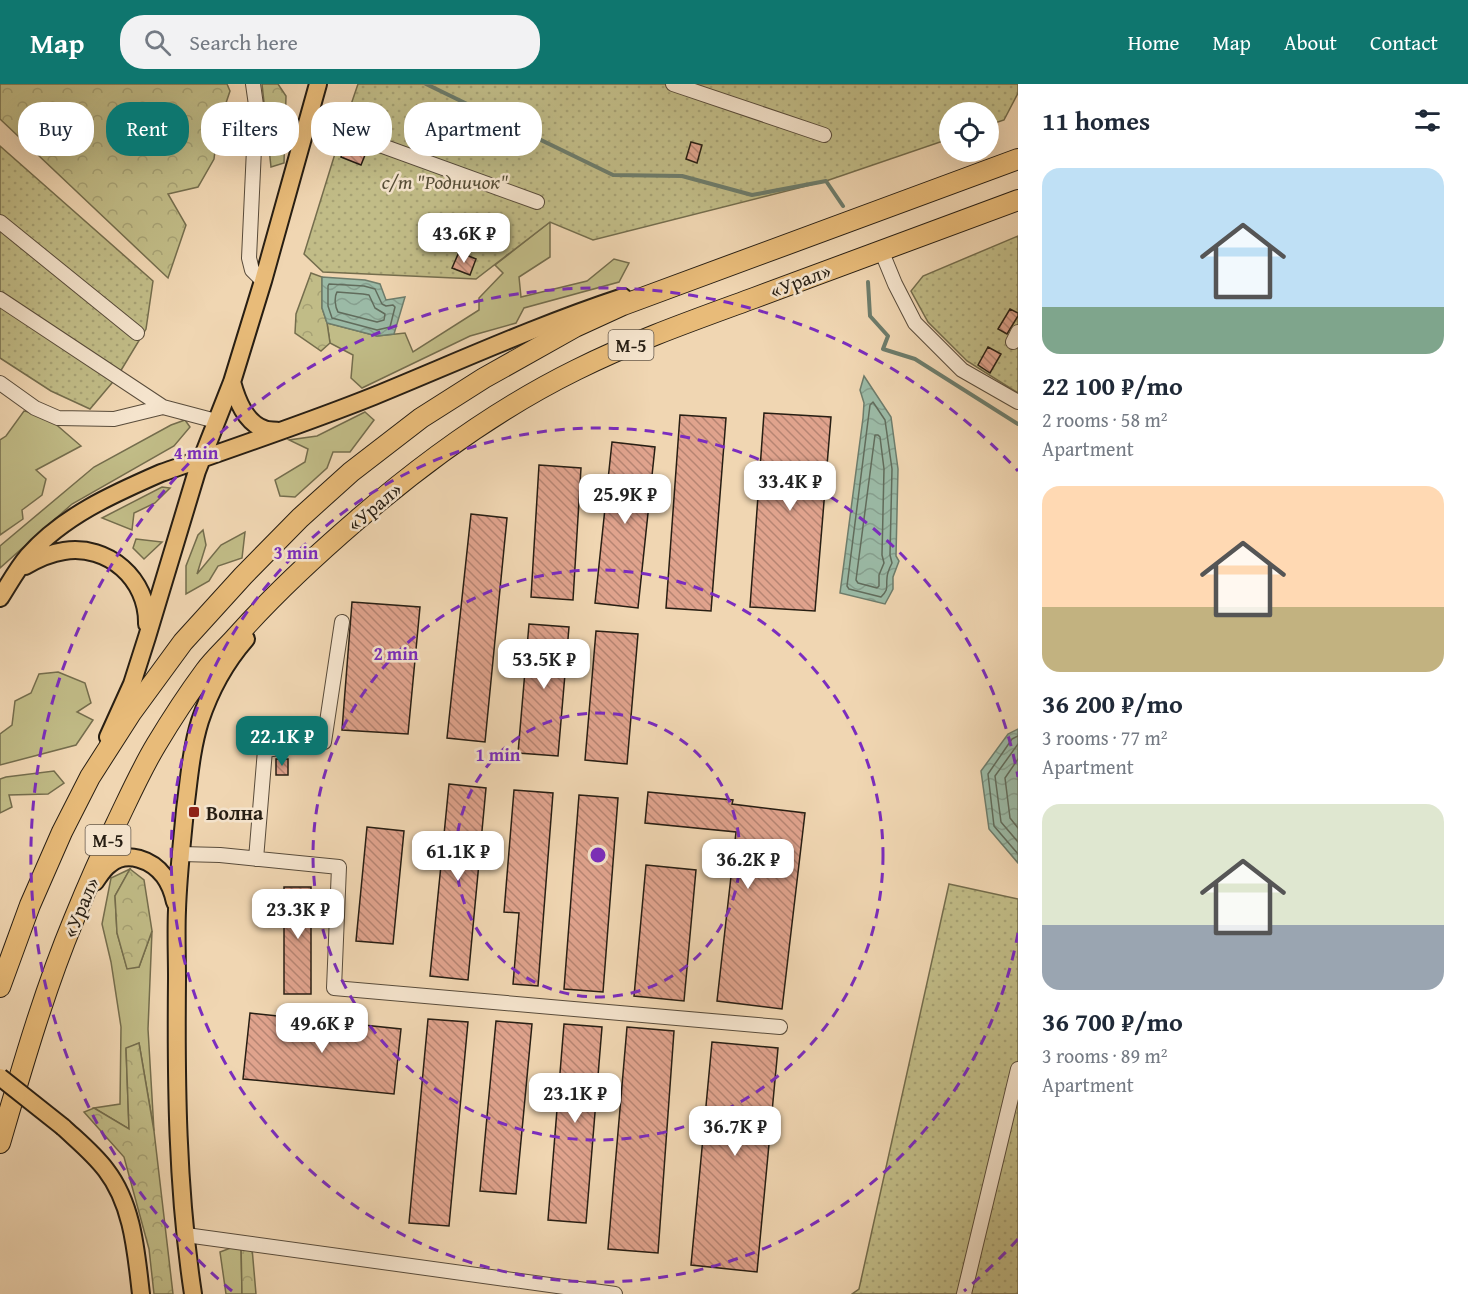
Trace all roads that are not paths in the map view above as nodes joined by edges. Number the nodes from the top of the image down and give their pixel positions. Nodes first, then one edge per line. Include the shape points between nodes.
1 (253, 84) edge
2 (318, 84) edge
3 (673, 84) edge
4 (308, 119) junction
5 (824, 135) dead end
6 (1018, 159) edge
7 (1018, 200) edge
8 (537, 202) dead end
9 (0, 222) edge
10 (881, 250) junction
11 (694, 278) junction
12 (263, 281) junction
13 (0, 299) edge
14 (137, 333) dead end
15 (232, 382) junction
16 (0, 383) edge
17 (1018, 402) edge
18 (162, 407) junction
19 (216, 421) junction
20 (280, 430) junction
21 (202, 458) junction
22 (13, 577) junction
23 (291, 578) junction
24 (0, 598) edge
25 (342, 622) dead end
26 (147, 637) junction
27 (90, 777) junction
28 (181, 854) junction
29 (256, 859) junction
30 (177, 908) junction
31 (74, 919) junction
32 (0, 987) edge
33 (780, 1027) dead end
34 (1018, 1069) edge
35 (0, 1077) edge
36 (0, 1143) edge
37 (186, 1235) junction
38 (141, 1294) edge
39 (193, 1294) edge
40 (615, 1294) edge
41 (964, 1294) edge

1 - 12 lane via 256,105 249,258 252,270
2 - 4 main road
3 - 5 lane
4 - 8 lane
4 - 12 main road
6 - 11 highway, «Урал» / М-5
7 - 10 highway, «Урал» / М-5
9 - 14 lane
10 - 17 lane via 915,323 962,370
10 - 23 highway, «Урал» / М-5 via 655,335 543,387 479,426 393,488
11 - 20 main road via 583,310
11 - 27 highway, «Урал» / М-5 via 575,327 484,378 421,418 351,472 300,518 183,642
12 - 15 main road
13 - 18 lane
15 - 19 main road
15 - 20 main road via 242,410 253,423 265,430
16 - 18 lane via 35,408 58,418 114,419
18 - 19 lane
19 - 21 main road
20 - 21 main road
21 - 22 main road via 132,485 70,519 28,556
21 - 26 main road
22 - 24 main road
22 - 26 main road via 42,556 81,550 100,554 118,563 143,596 148,614
23 - 28 main road via 272,608 233,654 213,689 200,722 190,766
23 - 31 highway, «Урал» / М-5 via 206,669 177,711 127,801
25 - 29 lane via 324,742 265,750
26 - 27 main road via 132,684
27 - 32 highway, «Урал» / М-5 via 30,905
28 - 29 lane
28 - 30 main road
29 - 33 lane via 339,867 334,988
30 - 31 main road via 163,874 144,860 126,856 102,870
30 - 37 main road via 178,1145
31 - 36 highway, «Урал» / М-5
34 - 41 lane
35 - 38 main road, bridge via 63,1127 106,1170 126,1208
37 - 39 main road
37 - 40 lane

